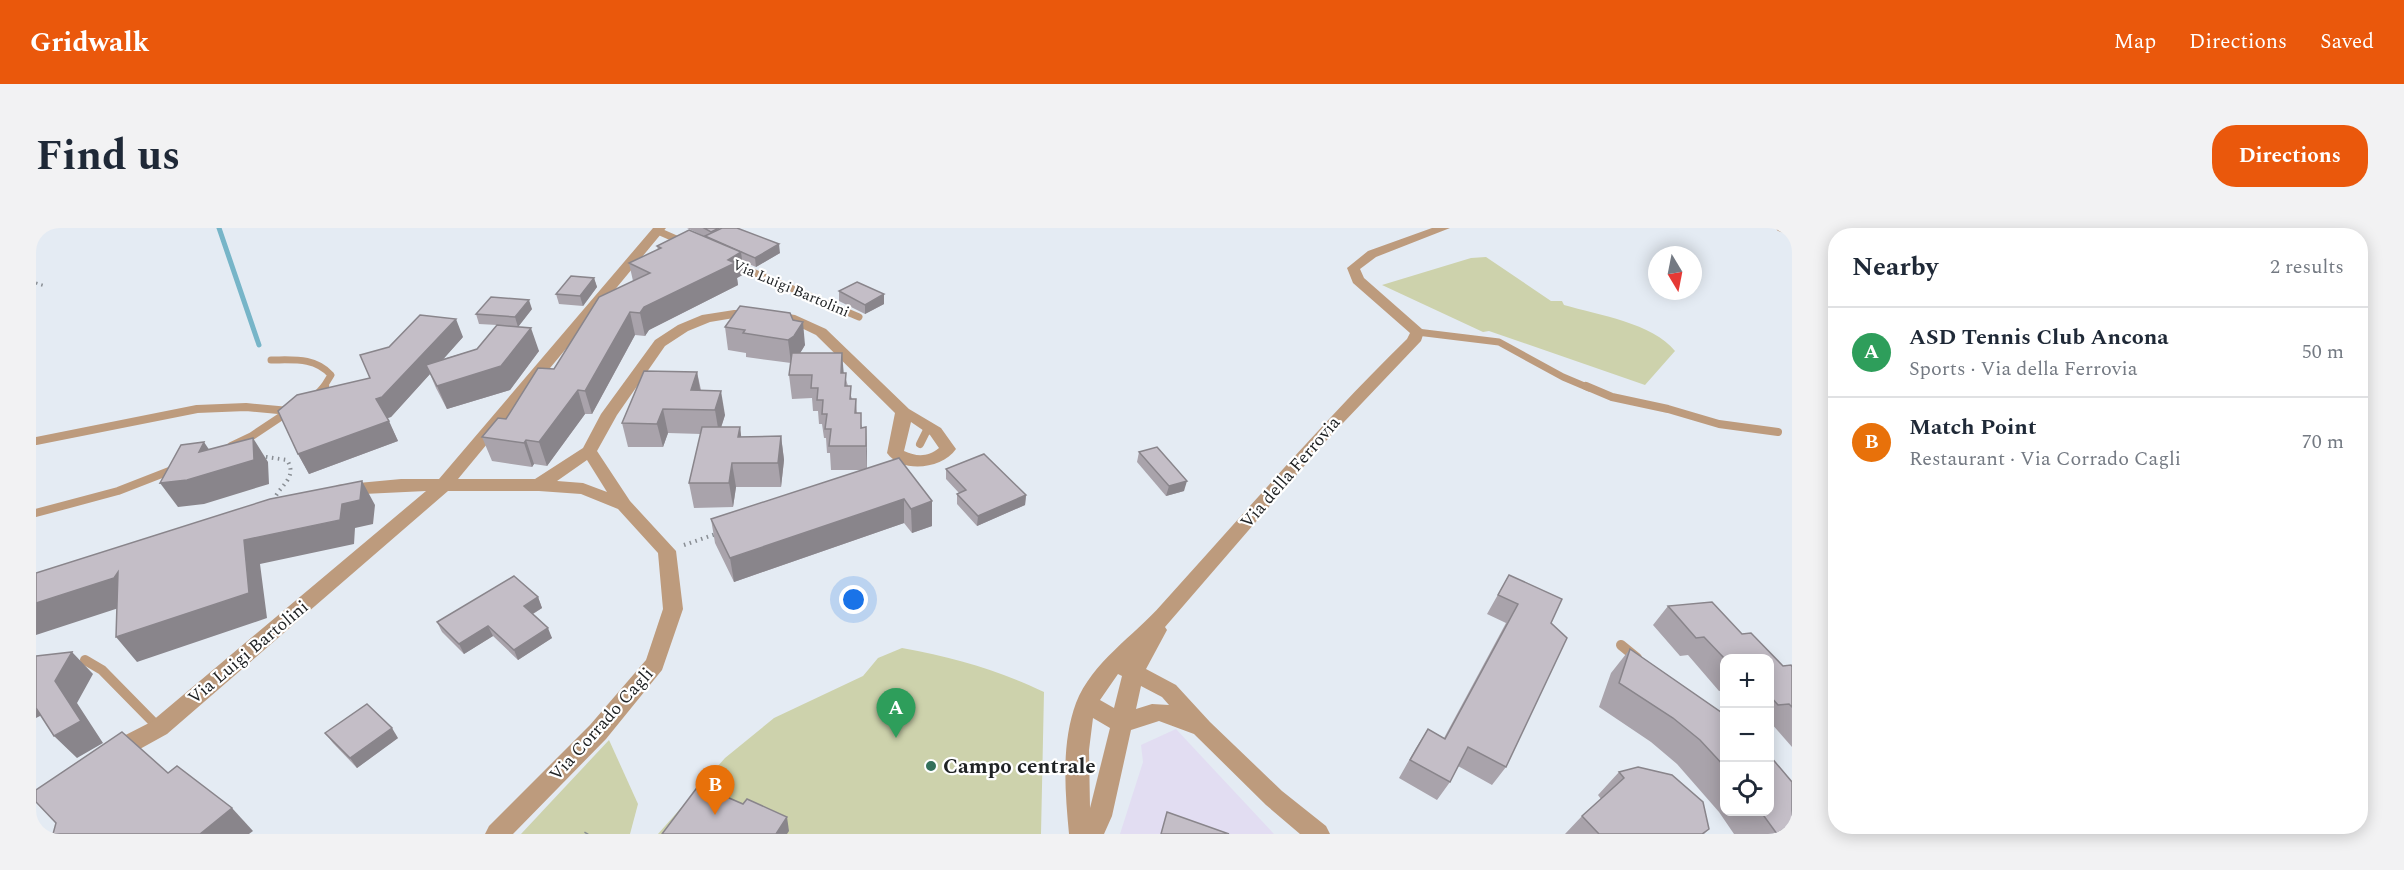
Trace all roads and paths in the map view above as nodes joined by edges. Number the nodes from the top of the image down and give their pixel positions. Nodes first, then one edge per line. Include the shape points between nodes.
1 (1444, 228) edge
2 (1780, 228) edge
3 (659, 230) edge
4 (1792, 232) edge
5 (689, 244) edge
6 (731, 262) edge
7 (36, 282) edge
8 (45, 286) dead end
9 (859, 317) dead end
10 (1418, 332) junction
11 (271, 360) dead end
12 (308, 400) edge
13 (299, 406) edge
14 (290, 411) junction
15 (903, 412) junction
16 (928, 426) junction
17 (1778, 432) dead end
18 (36, 441) edge
19 (920, 444) dead end
20 (219, 451) edge
21 (589, 451) junction
22 (268, 456) dead end
23 (187, 464) edge
24 (444, 485) junction
25 (539, 485) junction
26 (322, 492) edge
27 (273, 505) edge
28 (624, 505) junction
29 (36, 513) edge
30 (722, 532) edge
31 (667, 551) junction
32 (1164, 615) junction
33 (1621, 645) dead end
34 (85, 660) dead end
35 (1115, 663) junction
36 (1644, 663) edge
37 (1133, 674) junction
38 (1087, 703) junction
39 (1122, 724) junction
40 (159, 728) junction
41 (1202, 728) junction
42 (97, 761) edge
43 (497, 834) edge
44 (1081, 834) edge
45 (1092, 834) edge
46 (1318, 834) edge

1 - 10 street via 1372,254 1353,268 1358,280
2 - 4 lane
3 - 5 lane, Via Luigi Bartolini
3 - 24 street, Via Luigi Bartolini
6 - 9 lane, Via Luigi Bartolini
7 - 8 path
10 - 17 lane via 1499,342 1563,377 1612,397 1719,424
10 - 32 street, Via della Ferrovia via 1414,341 1368,384
11 - 12 lane via 310,360 326,367 331,375 325,386
13 - 14 lane
14 - 18 lane via 246,407 197,409
14 - 20 lane via 252,436
15 - 16 street
15 - 16 street via 904,426 895,453 903,458 934,460 948,448 944,437
15 - 21 street via 821,332 795,319 734,314 707,318 660,343 609,414
16 - 19 lane
21 - 25 street
21 - 28 street
22 - 27 path via 287,460 293,468 287,482 274,494
23 - 29 lane via 118,491
24 - 25 street
24 - 26 street via 401,484
24 - 40 street, Via Luigi Bartolini
25 - 28 street via 583,489
28 - 31 street
30 - 31 path
31 - 43 street, Via Corrado Cagli via 674,609 655,664 598,732
32 - 35 street, Via della Ferrovia
32 - 37 street, Via della Ferrovia
33 - 36 lane
34 - 40 lane via 102,670
35 - 37 street
35 - 38 street, Via della Ferrovia
37 - 39 street, Via della Ferrovia
37 - 41 street via 1169,691
38 - 39 street
38 - 44 street, Via della Ferrovia via 1079,739
39 - 41 street via 1144,714 1164,711
39 - 45 street, Via della Ferrovia
40 - 42 street, Via Luigi Bartolini
41 - 46 street via 1274,798

